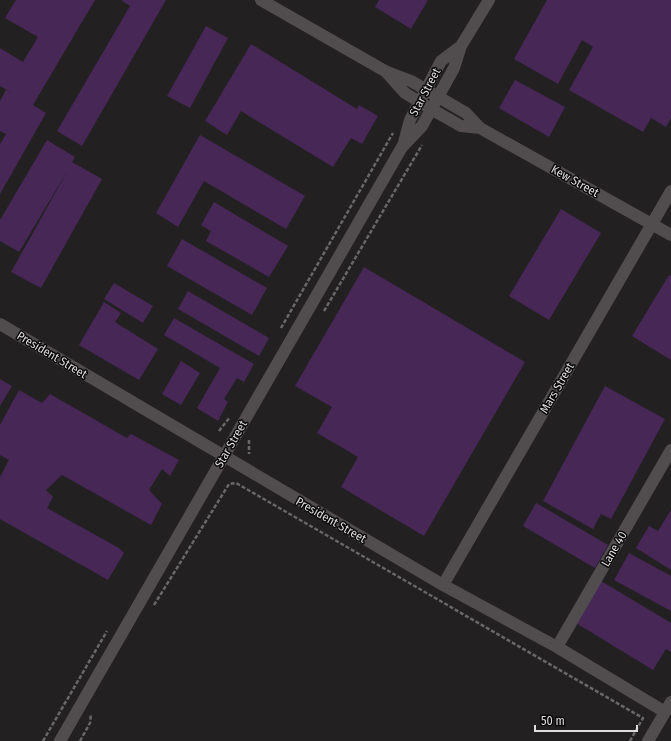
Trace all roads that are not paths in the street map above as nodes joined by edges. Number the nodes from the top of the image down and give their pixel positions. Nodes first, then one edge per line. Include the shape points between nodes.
1 (261, 0) edge
2 (489, 0) edge
3 (462, 46) junction
4 (385, 71) junction
5 (425, 90) junction
6 (437, 97) junction
7 (419, 101) junction
8 (431, 109) junction
9 (480, 128) junction
10 (402, 147) junction
11 (671, 192) edge
12 (652, 224) junction
13 (671, 235) edge
14 (0, 324) edge
15 (671, 450) edge
16 (224, 457) junction
17 (443, 585) junction
18 (557, 647) junction
19 (669, 708) edge
20 (60, 741) edge
21 (648, 741) edge

1 - 4 street, Kew Street
2 - 3 street, Star Street
3 - 5 street, Star Street via 441,61
3 - 6 street, Star Street via 454,68
4 - 5 street, Kew Street via 411,81
4 - 7 street, Kew Street via 405,93
5 - 6 street, Kew Street
5 - 7 street, Star Street
6 - 8 street, Star Street
6 - 9 street, Kew Street via 466,113
7 - 8 street, Kew Street
7 - 10 street, Star Street
8 - 9 street, Kew Street via 461,126
8 - 10 street, Star Street via 422,126
9 - 12 street, Kew Street
10 - 16 street, Star Street
11 - 12 street, Mars Street
12 - 13 street, Kew Street
12 - 17 street, Mars Street
14 - 16 street, President Street
15 - 18 street, Lane 40
16 - 17 street, President Street
16 - 20 street, Star Street
17 - 18 street, President Street
18 - 19 street, President Street
19 - 21 street

